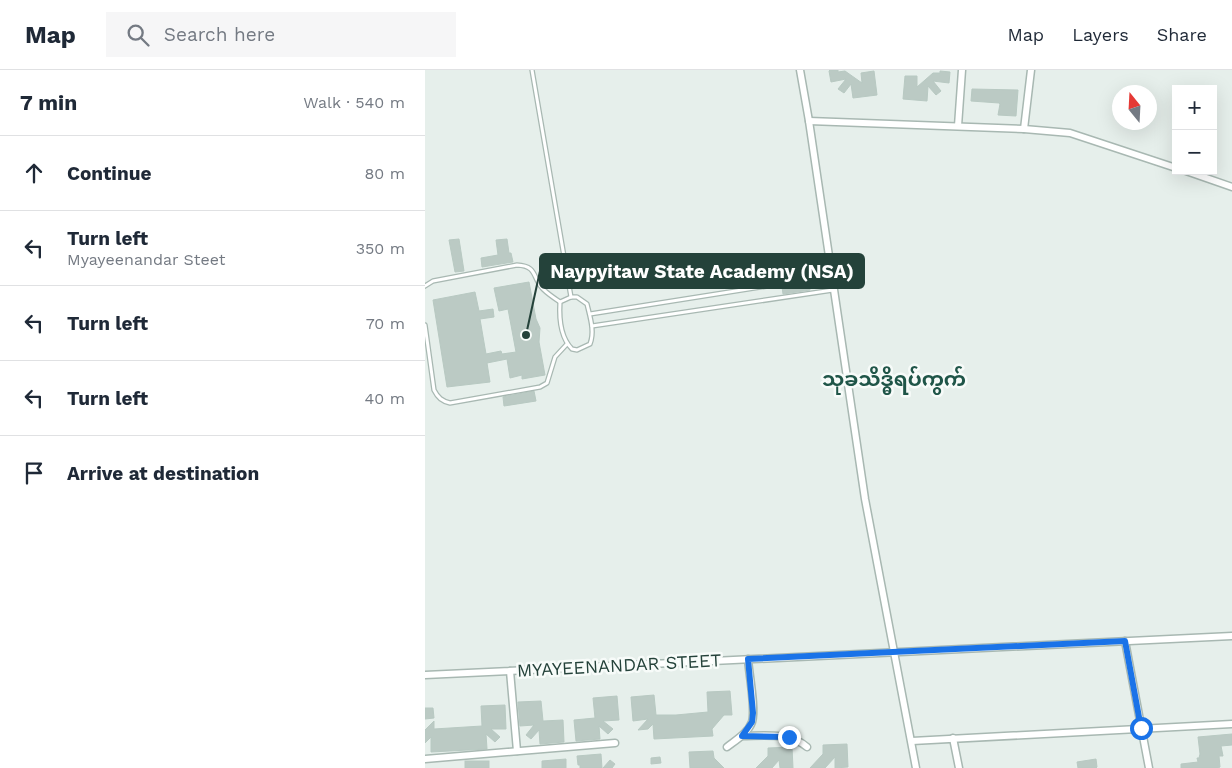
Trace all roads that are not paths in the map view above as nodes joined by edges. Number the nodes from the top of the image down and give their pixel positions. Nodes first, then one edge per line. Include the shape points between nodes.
1 (532, 70) edge
2 (800, 70) edge
3 (962, 70) edge
4 (1031, 70) edge
5 (809, 121) junction
6 (958, 126) junction
7 (1024, 129) junction
8 (1172, 167) edge
9 (1198, 175) edge
10 (1232, 187) edge
11 (832, 276) junction
12 (425, 286) edge
13 (834, 290) junction
14 (571, 297) junction
15 (560, 302) junction
16 (589, 314) junction
17 (425, 325) edge
18 (592, 326) junction
19 (567, 344) junction
20 (1232, 636) edge
21 (1125, 641) junction
22 (894, 652) junction
23 (748, 659) junction
24 (510, 671) junction
25 (425, 675) edge
26 (1232, 724) edge
27 (1141, 728) junction
28 (742, 736) junction
29 (953, 738) junction
30 (911, 741) junction
31 (615, 744) dead end
32 (727, 747) dead end
33 (807, 747) dead end
34 (517, 752) junction
35 (425, 759) edge
36 (916, 768) edge
37 (959, 768) edge
38 (1149, 768) edge

1 - 14 lane
2 - 5 street
3 - 6 street
4 - 7 street
5 - 6 street
5 - 11 street
6 - 7 street
7 - 8 street via 1070,133
9 - 10 street
11 - 13 street
11 - 16 lane
12 - 15 lane via 433,281 526,266 543,289
13 - 18 lane
13 - 22 street via 865,499
14 - 15 lane
14 - 16 lane via 587,304
15 - 19 lane via 564,342
16 - 18 lane
17 - 19 lane via 434,390 438,397 450,403 540,387 547,383 555,357
18 - 19 lane via 590,344 577,350
20 - 21 street, MYAYEENANDAR STEET
21 - 22 street, MYAYEENANDAR STEET
21 - 27 street
22 - 23 street, MYAYEENANDAR STEET
22 - 30 street
23 - 24 street, MYAYEENANDAR STEET
23 - 28 street via 753,713 752,722
24 - 25 street, MYAYEENANDAR STEET
24 - 34 street
26 - 27 street
27 - 29 street
27 - 38 street
28 - 32 street
28 - 33 street via 789,737 800,740
29 - 30 street
29 - 37 street
30 - 36 street
31 - 34 street
34 - 35 street

